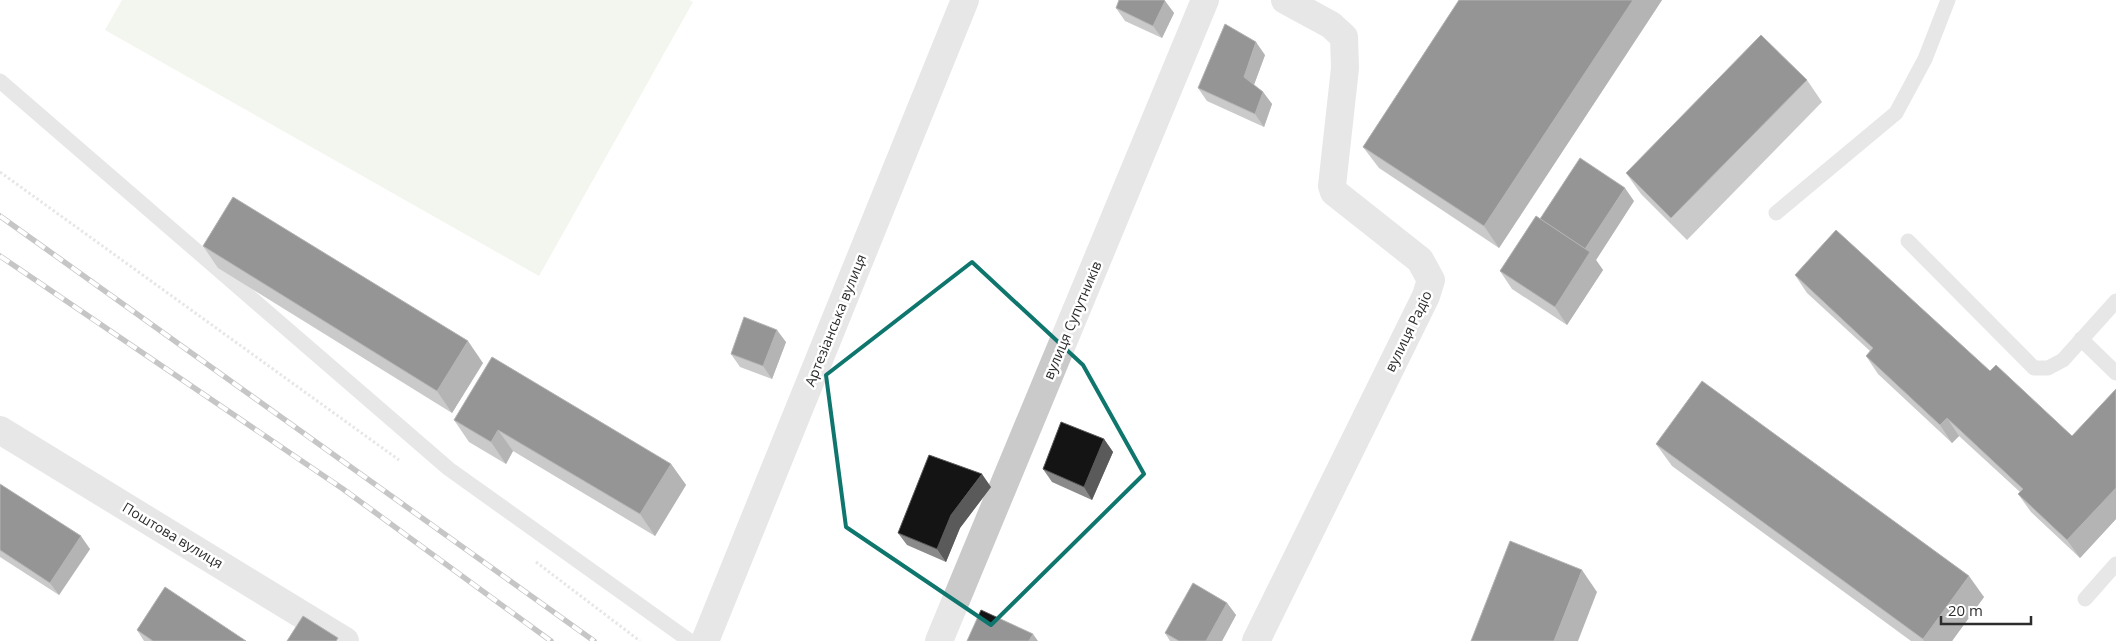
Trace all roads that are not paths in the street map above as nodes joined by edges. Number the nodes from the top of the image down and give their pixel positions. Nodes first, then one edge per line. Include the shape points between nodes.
1 (964, 0) edge
2 (1205, 0) edge
3 (1285, 0) edge
4 (1948, 0) edge
5 (0, 81) edge
6 (1776, 213) dead end
7 (1908, 241) dead end
8 (2116, 301) edge
9 (2081, 339) junction
10 (2116, 373) edge
11 (0, 430) edge
12 (2116, 564) edge
13 (2085, 599) dead end
14 (345, 641) edge
15 (690, 641) edge
16 (705, 641) edge
17 (939, 641) edge
18 (1256, 641) edge

1 - 16 street, Артезіанська вулиця
2 - 17 street, вулиця Супутників
3 - 18 street, вулиця Радіо via 1331,24 1344,37 1334,192 1420,260 1431,280 1430,288
4 - 6 lane via 1926,59 1896,112
5 - 15 lane via 449,469
7 - 9 lane via 2034,368 2048,368 2063,360
8 - 9 lane
9 - 10 lane
11 - 14 street, Поштова вулиця
12 - 13 lane

